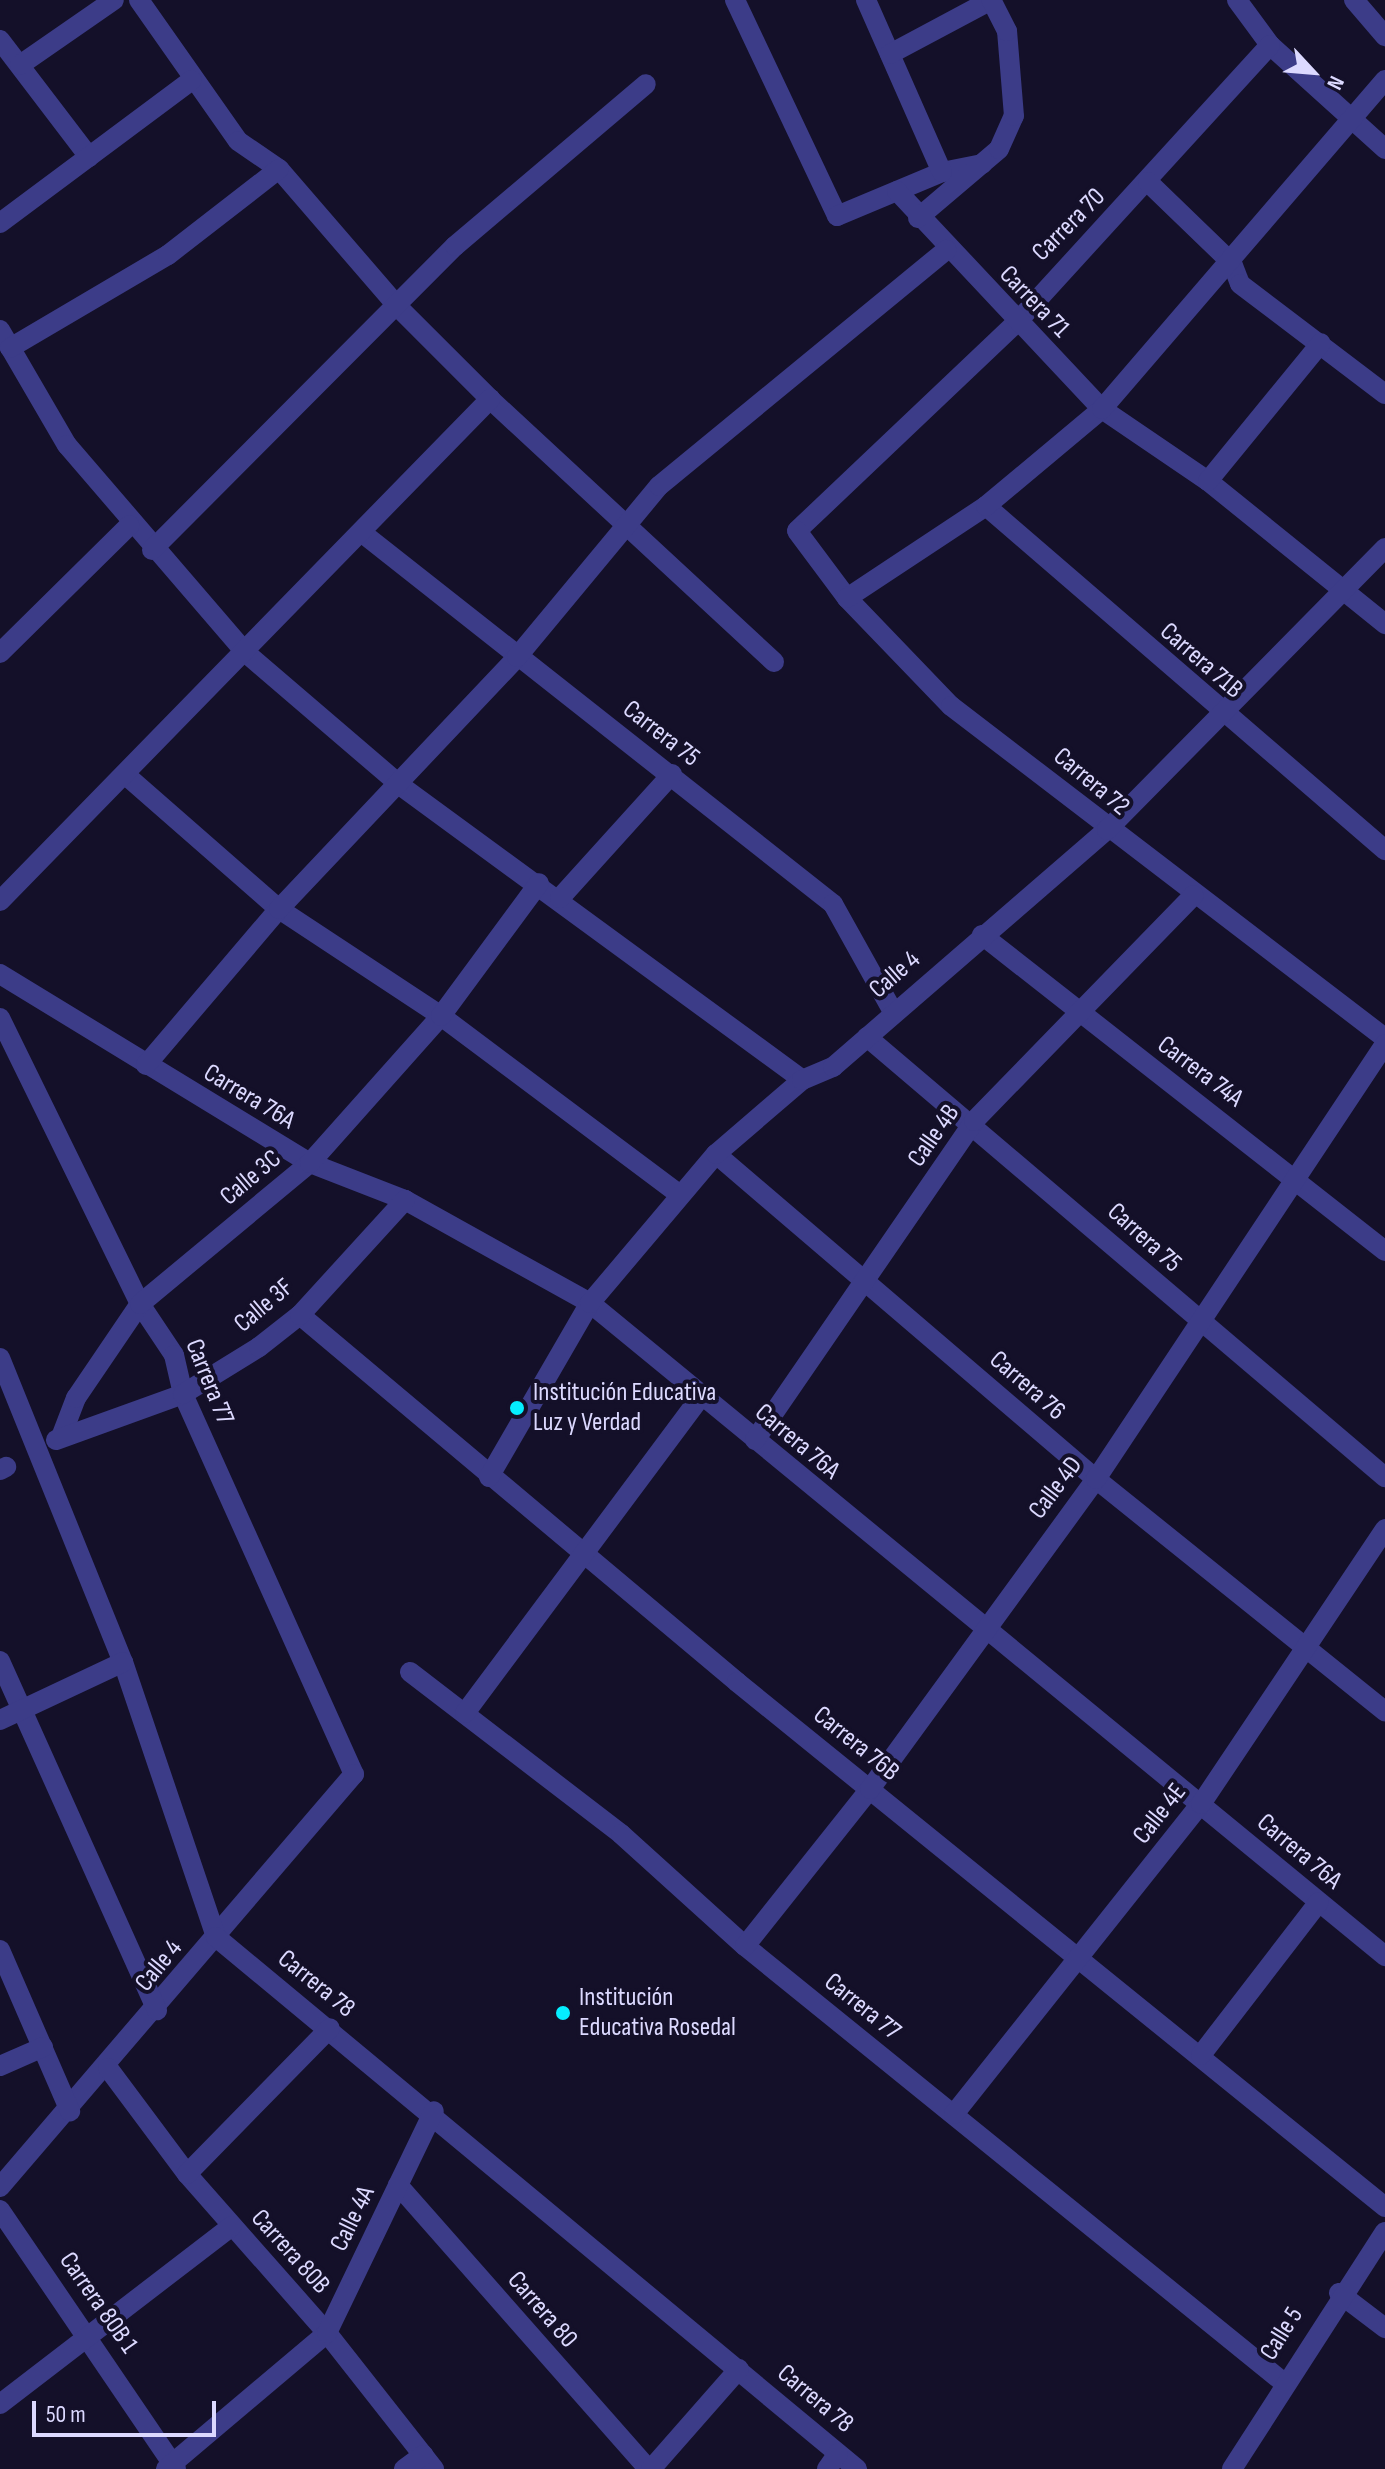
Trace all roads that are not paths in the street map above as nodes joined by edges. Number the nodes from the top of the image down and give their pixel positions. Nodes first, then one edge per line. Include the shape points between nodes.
1 (114, 0) edge
2 (139, 0) edge
3 (735, 0) edge
4 (866, 0) edge
5 (991, 0) edge
6 (1237, 0) edge
7 (1354, 0) edge
8 (1385, 36) edge
9 (1, 44) edge
10 (1270, 45) junction
11 (890, 54) junction
12 (20, 65) junction
13 (192, 80) junction
14 (1385, 80) edge
15 (646, 84) dead end
16 (1355, 123) junction
17 (1385, 149) edge
18 (89, 157) junction
19 (982, 164) junction
20 (279, 169) junction
21 (942, 172) junction
22 (1148, 182) junction
23 (897, 191) junction
24 (918, 218) junction
25 (0, 223) edge
26 (946, 250) junction
27 (1232, 263) junction
28 (398, 307) junction
29 (1017, 322) junction
30 (5, 339) edge
31 (1321, 343) junction
32 (1385, 394) edge
33 (490, 399) junction
34 (1102, 409) junction
35 (1208, 481) junction
36 (986, 506) junction
37 (130, 525) junction
38 (624, 527) junction
39 (797, 531) joint
40 (361, 532) junction
41 (1385, 548) edge
42 (152, 550) junction
43 (1349, 593) junction
44 (847, 598) junction
45 (1385, 624) edge
46 (0, 653) edge
47 (246, 653) junction
48 (517, 657) junction
49 (774, 662) dead end
50 (1224, 717) junction
51 (672, 774) junction
52 (128, 777) junction
53 (401, 786) junction
54 (1107, 830) junction
55 (1385, 850) edge
56 (539, 883) junction
57 (1194, 895) junction
58 (560, 898) junction
59 (0, 901) edge
60 (279, 909) junction
61 (982, 935) junction
62 (0, 974) edge
63 (892, 1010) junction
64 (1080, 1014) junction
65 (441, 1016) junction
66 (0, 1018) edge
67 (867, 1037) junction
68 (1385, 1041) edge
69 (146, 1065) junction
70 (802, 1080) junction
71 (974, 1121) junction
72 (716, 1154) junction
73 (310, 1163) junction
74 (1296, 1177) junction
75 (679, 1194) junction
76 (405, 1200) junction
77 (1385, 1251) edge
78 (866, 1281) junction
79 (590, 1303) junction
80 (140, 1304) junction
81 (300, 1315) junction
82 (1203, 1326) junction
83 (0, 1358) edge
84 (183, 1394) junction
85 (701, 1396) junction
86 (61, 1437) junction
87 (755, 1440) junction
88 (40, 1449) junction
89 (489, 1477) junction
90 (1385, 1477) edge
91 (1096, 1479) junction
92 (1385, 1529) edge
93 (584, 1553) junction
94 (988, 1623) junction
95 (1310, 1649) junction
96 (0, 1661) edge
97 (123, 1662) junction
98 (410, 1672) dead end
99 (25, 1708) junction
100 (1385, 1711) edge
101 (465, 1713) junction
102 (0, 1720) edge
103 (354, 1774) joint
104 (870, 1789) junction
105 (1201, 1804) junction
106 (1319, 1902) junction
107 (216, 1937) junction
108 (745, 1946) junction
109 (0, 1950) edge
110 (1082, 1956) junction
111 (1385, 1956) edge
112 (157, 2010) junction
113 (330, 2028) junction
114 (43, 2047) junction
115 (1201, 2055) junction
116 (0, 2066) edge
117 (108, 2068) junction
118 (70, 2111) junction
119 (434, 2111) junction
120 (954, 2114) junction
121 (187, 2174) junction
122 (398, 2185) junction
123 (0, 2187) edge
124 (1385, 2207) edge
125 (0, 2210) edge
126 (232, 2226) junction
127 (1385, 2232) edge
128 (1339, 2293) junction
129 (1385, 2328) edge
130 (327, 2333) junction
131 (92, 2336) junction
132 (739, 2369) junction
133 (1283, 2382) junction
134 (0, 2404) edge
135 (832, 2461) edge
136 (428, 2462) edge
137 (172, 2467) edge
138 (404, 2469) edge
139 (650, 2469) edge
140 (857, 2469) edge
141 (1232, 2469) edge

1 - 12 street
2 - 13 street
3 - 23 street via 837,216
4 - 11 street
5 - 11 street
5 - 19 street via 1007,31 1014,116 999,149
6 - 10 street
7 - 8 street
9 - 12 street
10 - 16 street
10 - 22 street, Carrera 70
11 - 21 street
12 - 18 street
13 - 18 street
13 - 20 street via 238,141
14 - 16 street
15 - 28 street via 455,246
16 - 17 street
16 - 27 street
18 - 25 street
19 - 21 street
19 - 24 street
20 - 28 street
20 - 30 street via 168,255
21 - 23 street
22 - 27 street
22 - 29 street, Carrera 70
23 - 24 street, Carrera 71
24 - 26 street, Carrera 71
26 - 29 street, Carrera 71
26 - 38 street via 709,442
27 - 31 street via 1240,284 1303,337
27 - 34 street
28 - 33 street
28 - 42 street
29 - 34 street, Carrera 71
29 - 39 street, Carrera 70
30 - 37 street via 67,445
31 - 32 street
31 - 35 street
33 - 38 street
33 - 40 street
34 - 35 street, Carrera 71
34 - 36 street
35 - 43 street, Carrera 71
36 - 44 street
36 - 50 street, Carrera 71B
37 - 42 street
37 - 46 street
38 - 48 street
38 - 49 street
39 - 44 street, Carrera 72
40 - 47 street
40 - 48 street, Carrera 75
41 - 43 street, Calle 4
42 - 47 street
43 - 45 street, Carrera 71
43 - 50 street, Calle 4
44 - 54 street, Carrera 72 via 951,706
47 - 52 street
47 - 53 street
48 - 51 street, Carrera 75
48 - 53 street
50 - 54 street, Calle 4
50 - 55 street, Carrera 71B
51 - 58 street
51 - 63 street, Carrera 75 via 833,904
52 - 59 street
52 - 60 street
53 - 56 street
53 - 60 street
54 - 57 street, Carrera 72
54 - 61 street, Calle 4
56 - 58 street
56 - 65 street, Calle 3C
57 - 64 street, Calle 4B
57 - 68 street, Carrera 72
58 - 70 street
60 - 65 street
60 - 69 street
61 - 63 street, Calle 4
61 - 64 street, Carrera 74A
62 - 69 street, Carrera 76A
63 - 67 street, Calle 4
64 - 71 street, Calle 4B
64 - 74 street, Carrera 74A
65 - 73 street, Calle 3C
65 - 75 street
66 - 80 street, Carrera 77
67 - 70 street, Calle 4
67 - 71 street, Carrera 75
68 - 74 street, Calle 4D
69 - 73 street, Carrera 76A
70 - 72 street, Calle 4
71 - 78 street, Calle 4B
71 - 82 street, Carrera 75
72 - 75 street, Calle 4
72 - 78 street, Carrera 76
73 - 76 street, Carrera 76A
73 - 80 street, Calle 3C
74 - 77 street, Carrera 74A
74 - 82 street, Calle 4D
75 - 79 street, Calle 4
76 - 79 street, Carrera 76A
76 - 81 street, Calle 3F
78 - 87 street, Calle 4B
78 - 91 street, Carrera 76
79 - 85 street, Carrera 76A
79 - 89 street, Calle 4
80 - 84 street, Carrera 77 via 174,1355
80 - 86 street, Calle 3C via 76,1398
81 - 84 street, Calle 3F
81 - 89 street, Carrera 76B
82 - 90 street, Carrera 75
82 - 91 street, Calle 4D
83 - 88 street
84 - 86 street, Calle 3F
84 - 103 street, Carrera 77
85 - 87 street, Carrera 76A
85 - 93 street
86 - 88 street, Calle 3F
87 - 94 street, Carrera 76A
88 - 97 street
89 - 93 street, Carrera 76B
91 - 94 street, Calle 4D
91 - 95 street, Carrera 76
92 - 95 street, Calle 4E
93 - 101 street
93 - 104 street, Carrera 76B
94 - 104 street, Calle 4D
94 - 105 street, Carrera 76A
95 - 100 street, Carrera 76
95 - 105 street, Calle 4E
96 - 99 street
97 - 99 street
97 - 107 street
98 - 101 street, Carrera 77
99 - 102 street
99 - 112 street
101 - 108 street, Carrera 77 via 621,1834
103 - 107 street, Calle 4
104 - 108 street, Calle 4D
104 - 110 street, Carrera 76B
105 - 106 street, Carrera 76A
105 - 110 street, Calle 4E
106 - 111 street, Carrera 76A
106 - 115 street
107 - 112 street, Calle 4
107 - 113 street, Carrera 78
108 - 120 street, Carrera 77
109 - 114 street
110 - 115 street, Carrera 76B
110 - 120 street, Calle 4E
112 - 117 street, Calle 4
113 - 119 street, Carrera 78
113 - 121 street
114 - 116 street
114 - 118 street
115 - 124 street, Carrera 76B
117 - 118 street, Calle 4
117 - 121 street, Carrera 80B
118 - 123 street, Calle 4
119 - 122 street, Calle 4A
119 - 132 street, Carrera 78
120 - 133 street, Carrera 77
121 - 126 street, Carrera 80B
122 - 130 street, Calle 4A
122 - 139 street, Carrera 80
125 - 131 street, Carrera 80B 1
126 - 130 street, Carrera 80B
126 - 131 street
127 - 128 street, Calle 5
128 - 129 street
128 - 133 street, Calle 5
130 - 136 street, Carrera 80B
130 - 137 street, Calle 4A
131 - 134 street
131 - 137 street, Carrera 80B 1
132 - 135 street, Carrera 78
132 - 139 street
133 - 141 street, Calle 5
135 - 140 street, Carrera 78
136 - 138 street

